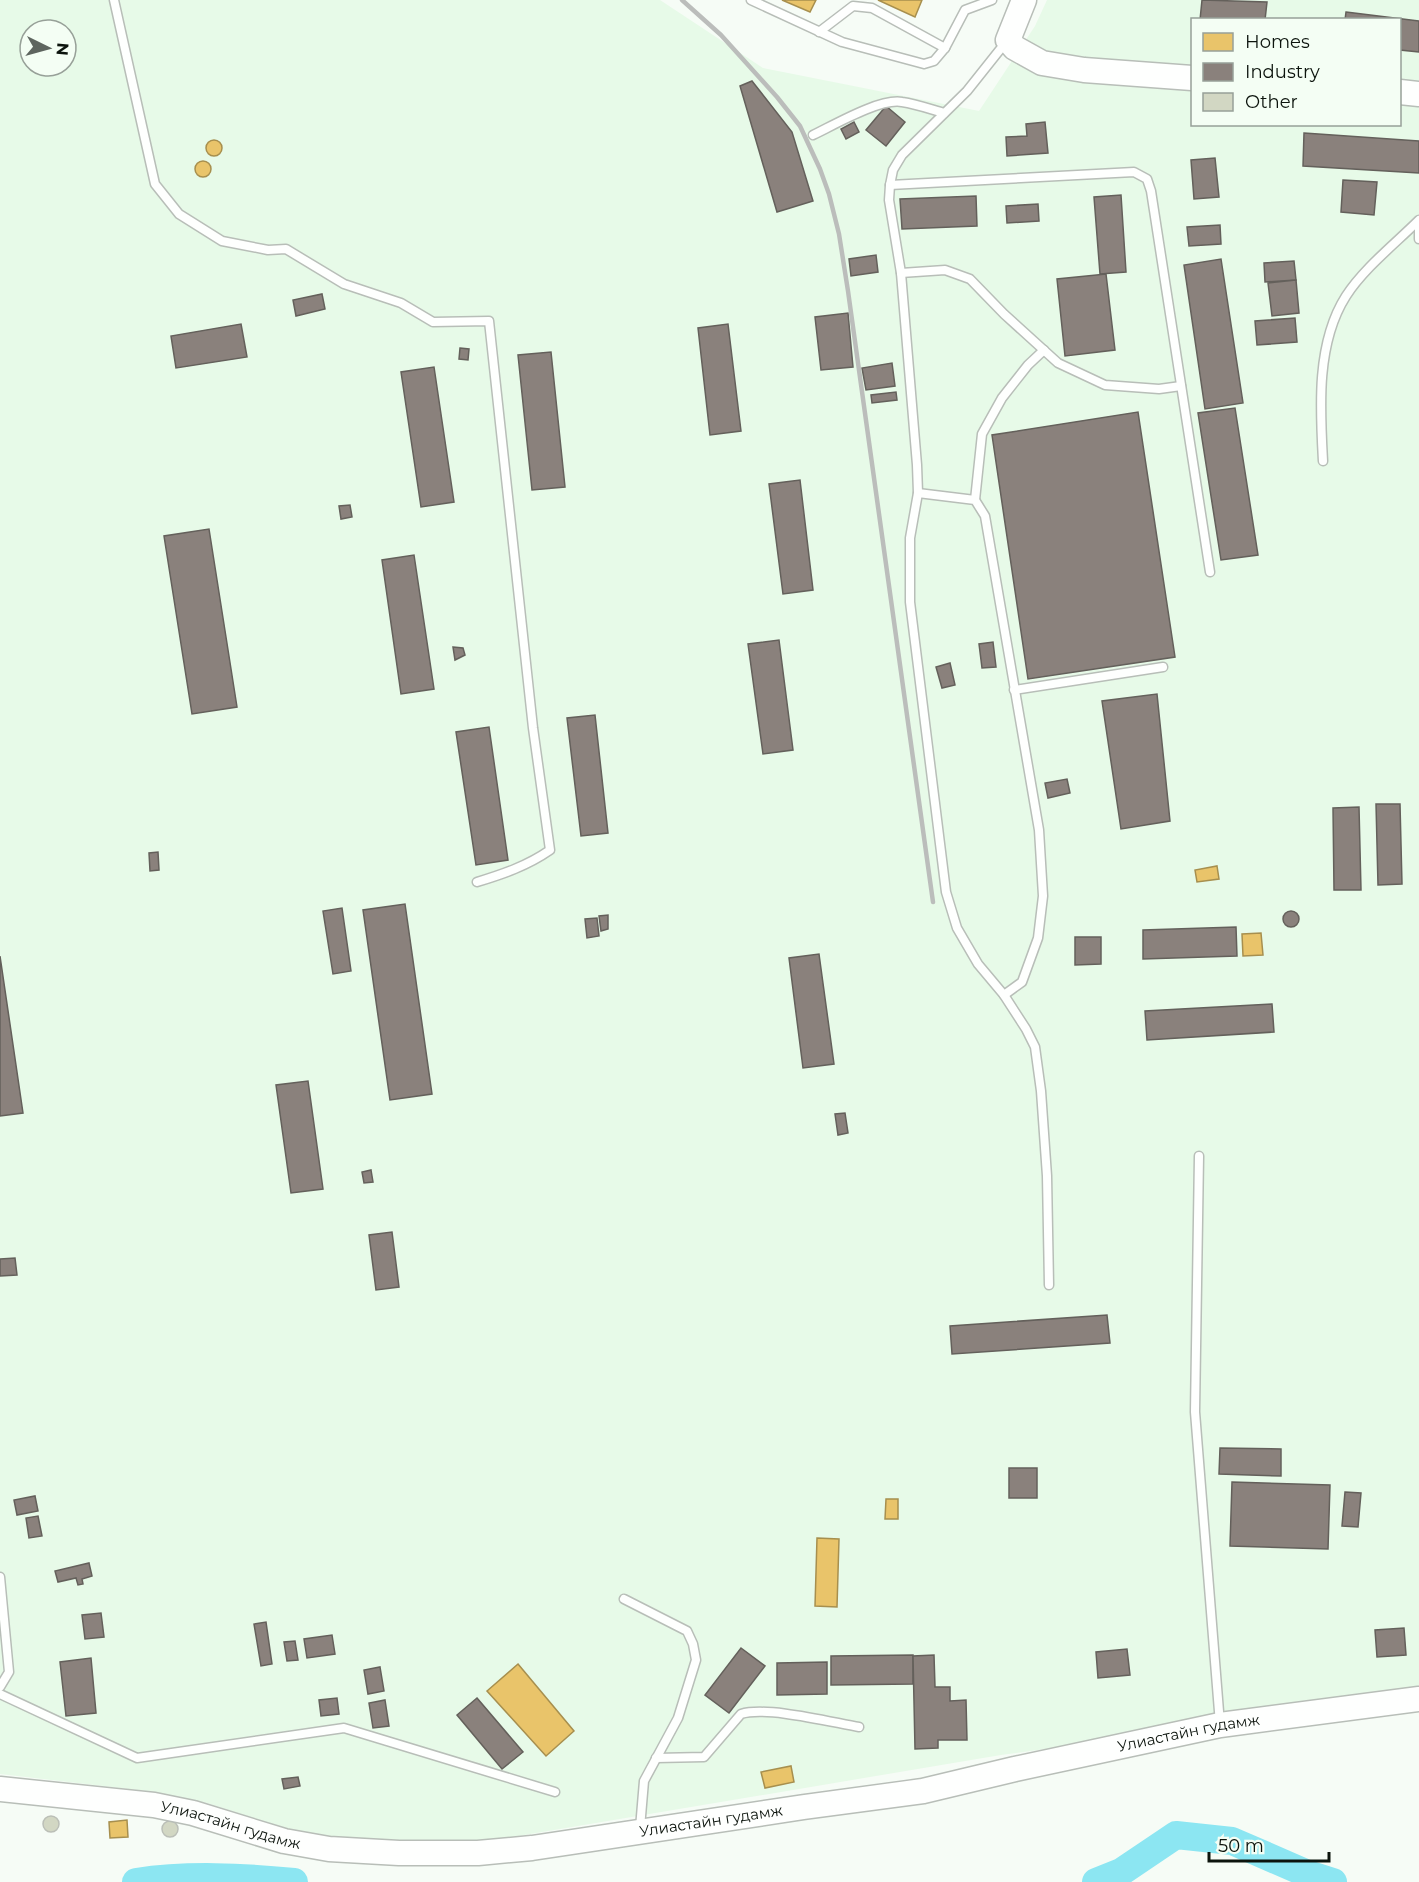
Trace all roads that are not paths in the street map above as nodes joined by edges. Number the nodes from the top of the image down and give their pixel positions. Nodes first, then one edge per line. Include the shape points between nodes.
1 (114, 0) edge
2 (752, 0) edge
3 (992, 0) edge
4 (1024, 0) edge
5 (819, 32) junction
6 (1008, 40) junction
7 (945, 48) junction
8 (1191, 78) edge
9 (1401, 93) edge
10 (1419, 94) edge
11 (944, 113) junction
12 (813, 135) dead end
13 (890, 184) junction
14 (1419, 220) edge
15 (1419, 227) edge
16 (1419, 239) edge
17 (901, 273) junction
18 (1044, 350) junction
19 (1181, 386) junction
20 (1323, 461) dead end
21 (918, 493) junction
22 (975, 500) junction
23 (1210, 572) dead end
24 (1163, 667) dead end
25 (1014, 690) junction
26 (477, 882) dead end
27 (1004, 995) junction
28 (1199, 1156) dead end
29 (1049, 1285) dead end
30 (0, 1577) edge
31 (624, 1599) dead end
32 (0, 1687) edge
33 (0, 1694) edge
34 (1419, 1699) edge
35 (1220, 1725) junction
36 (859, 1727) dead end
37 (656, 1758) junction
38 (0, 1789) edge
39 (555, 1792) dead end
40 (640, 1832) junction

1 - 26 lane via 155,184 179,214 222,241 268,250 286,249 344,284 401,303 433,322 489,321 550,850 516,870
2 - 5 lane
3 - 7 lane via 965,10
4 - 6 main road
5 - 7 lane via 924,64 934,61
5 - 7 lane via 854,6 872,8
6 - 8 main road via 1042,63
6 - 11 lane
9 - 10 main road
11 - 12 lane via 893,101
11 - 13 lane via 902,155
13 - 17 lane
13 - 19 lane via 1134,172 1147,179
14 - 20 lane via 1360,278 1336,316 1324,360
15 - 16 lane
17 - 18 lane via 945,270 970,279
17 - 21 lane
18 - 19 lane via 1058,363 1105,385 1159,389
18 - 22 lane via 1002,398 982,434
19 - 23 lane
21 - 22 lane
21 - 27 lane via 910,538 910,602 946,892 957,928 978,964
22 - 25 lane via 985,516
24 - 25 lane
25 - 27 lane via 1039,830 1043,896 1038,938 1022,982
27 - 29 lane via 1026,1029 1038,1062 1047,1176
28 - 35 lane via 1195,1412
30 - 32 lane via 9,1672
31 - 37 lane via 687,1631 693,1644 696,1660 678,1718
33 - 39 lane via 137,1758 344,1728
34 - 35 main road, Улиастайн гудамж
35 - 40 main road, Улиастайн гудамж via 923,1791
36 - 37 lane via 749,1711 741,1714 704,1757
37 - 40 lane via 644,1781
38 - 40 main road, Улиастайн гудамж via 154,1805 193,1812 304,1845 358,1852 501,1852

